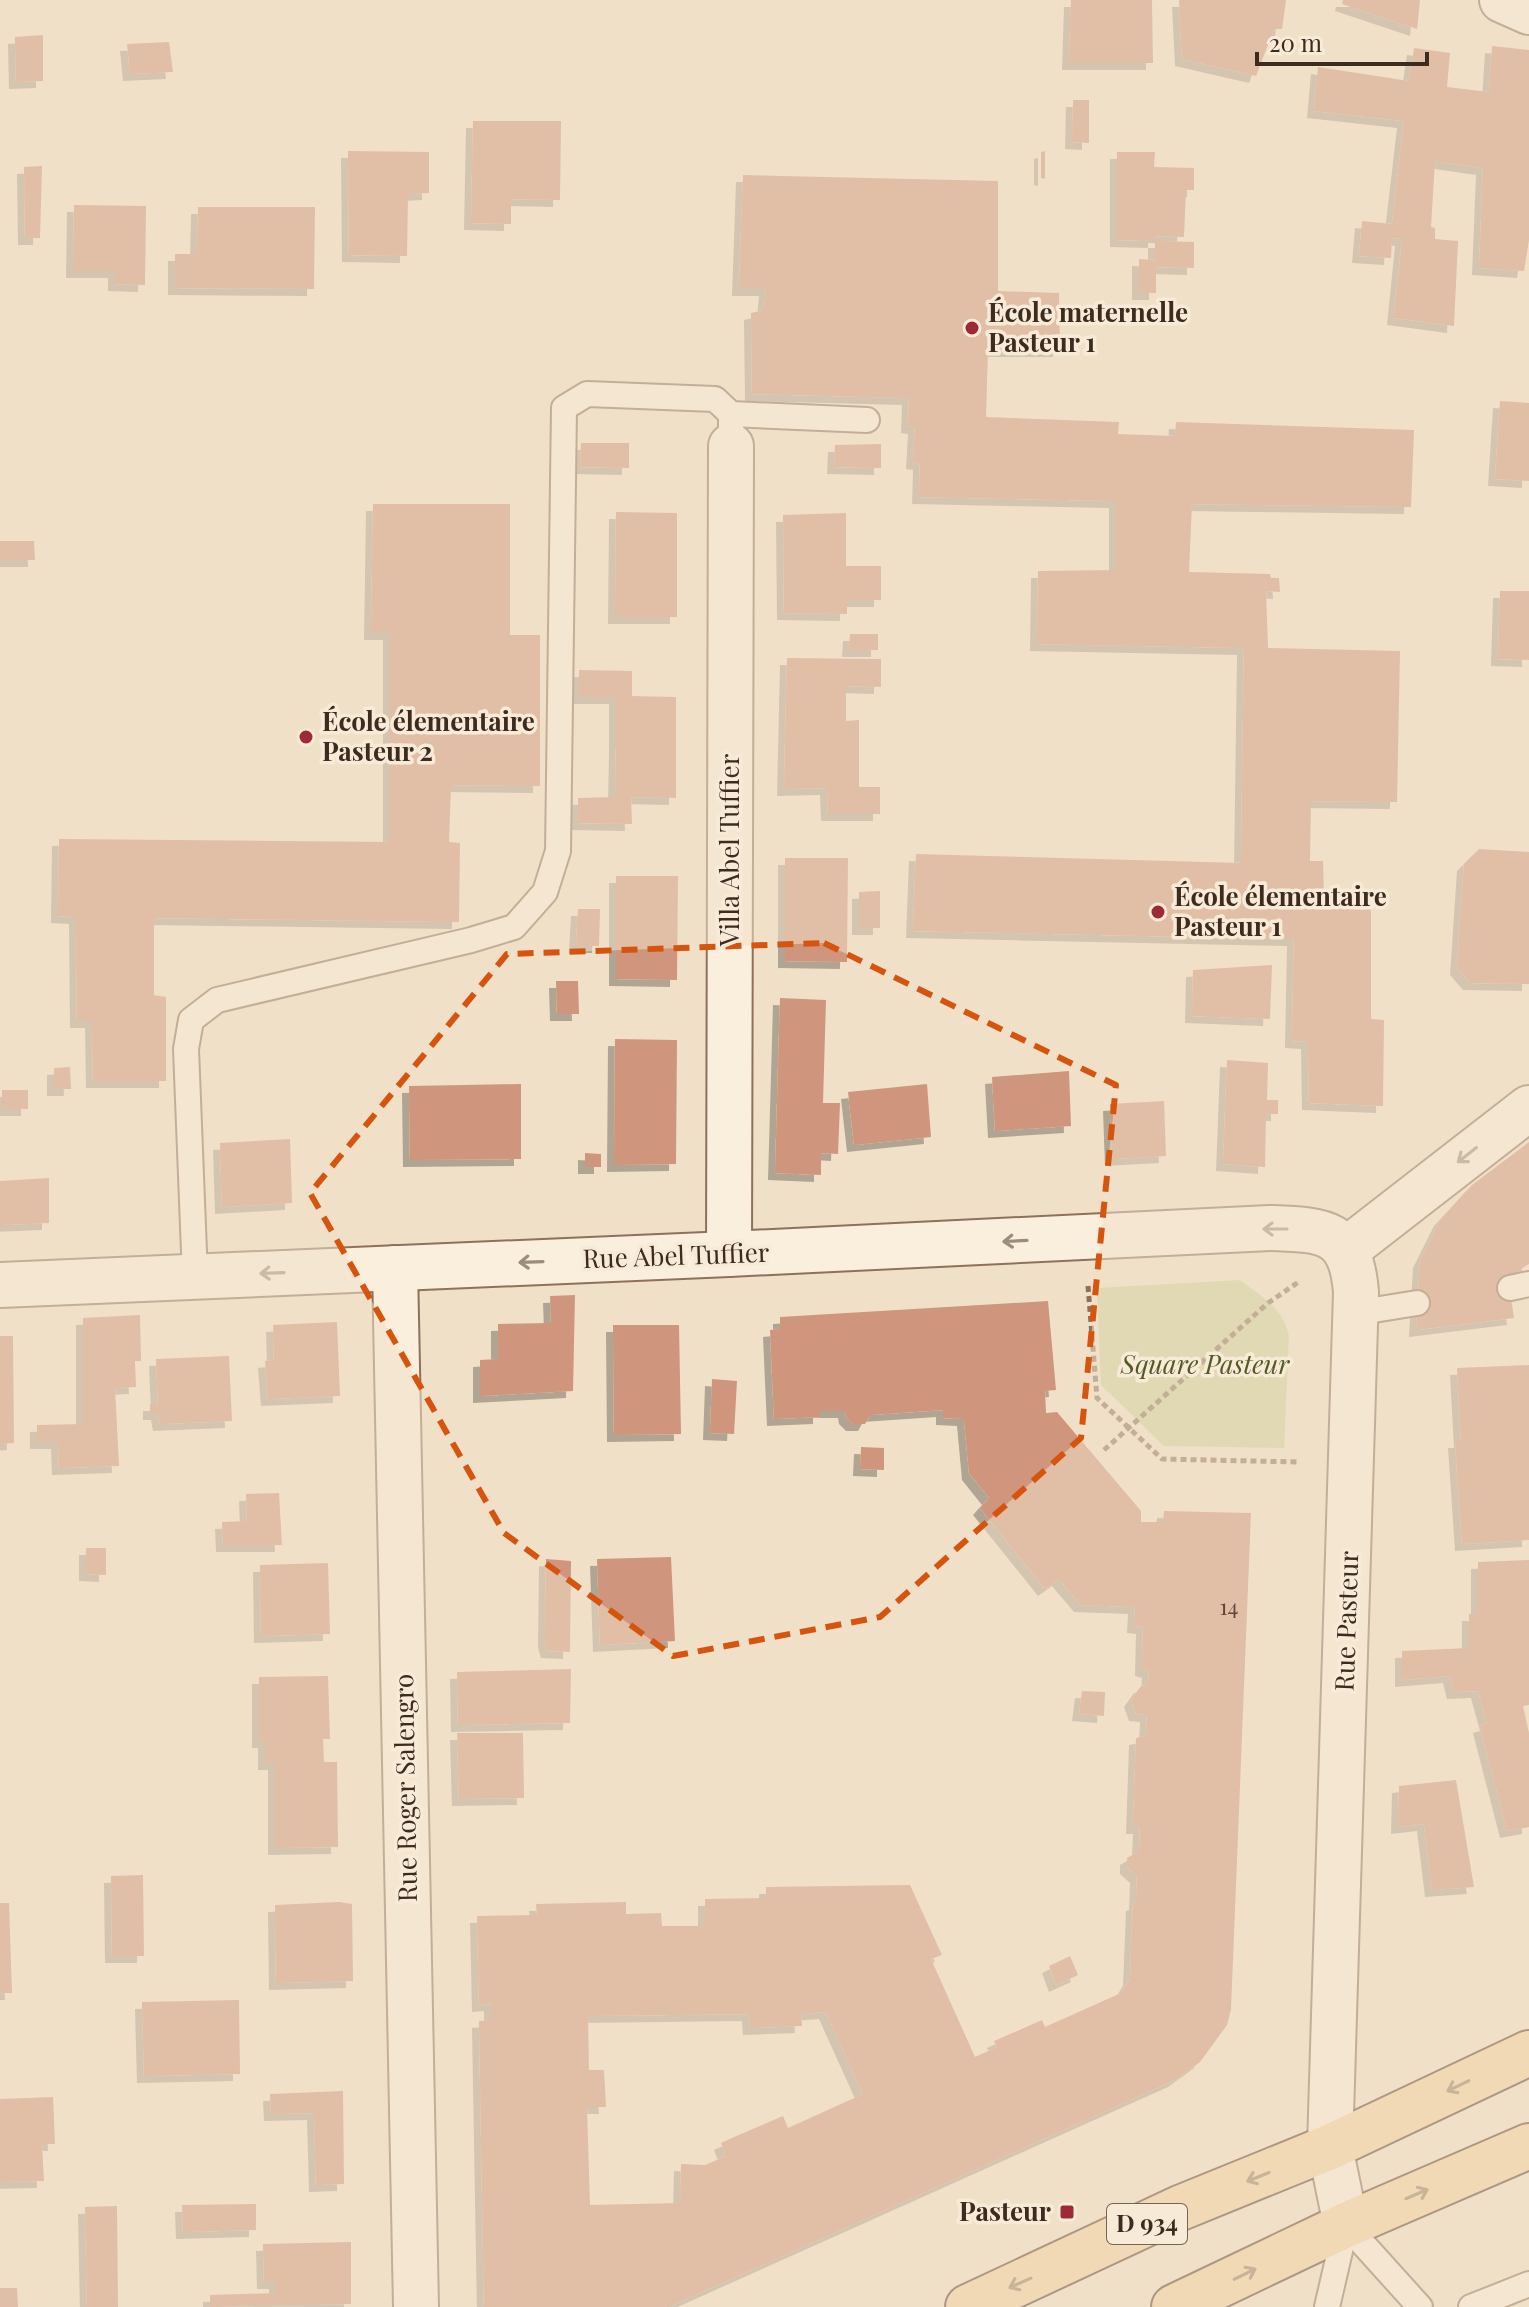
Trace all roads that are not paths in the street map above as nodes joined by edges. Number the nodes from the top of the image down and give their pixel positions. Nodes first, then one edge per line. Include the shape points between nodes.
1 (1502, 0) edge
2 (1529, 12) edge
3 (867, 420) dead end
4 (731, 430) junction
5 (1529, 1108) edge
6 (1346, 1250) junction
7 (729, 1254) junction
8 (395, 1268) junction
9 (195, 1277) junction
10 (0, 1285) edge
11 (1417, 1303) dead end
12 (1355, 1313) junction
13 (1529, 2053) edge
14 (1529, 2146) edge
15 (1330, 2147) junction
16 (1346, 2225) junction
17 (1529, 2284) edge
18 (416, 2307) edge
19 (968, 2307) edge
20 (1174, 2307) edge
21 (1327, 2307) edge
22 (1420, 2307) edge
23 (1471, 2307) edge

1 - 2 street
3 - 4 lane
4 - 7 street, Villa Abel Tuffier
4 - 9 lane via 715,399 587,394 564,408 558,851 545,892 514,927 217,1000 191,1020 186,1049
5 -> 6 street
6 -> 7 street, Rue Abel Tuffier via 1330,1235 1312,1229 1270,1228
6 - 12 street, Rue Pasteur via 1354,1268
7 -> 8 street, Rue Abel Tuffier
8 -> 9 street, Rue Abel Tuffier
8 - 18 street, Rue Roger Salengro
9 - 10 street, Rue Abel Tuffier
11 - 12 lane
12 - 15 street, Rue Pasteur
13 -> 15 main road, D 934
16 -> 14 main road
15 - 16 street, Rue Pasteur
15 -> 19 main road, D 934 via 1180,2208
20 -> 16 main road
16 - 21 lane
16 - 22 lane
17 - 23 lane

